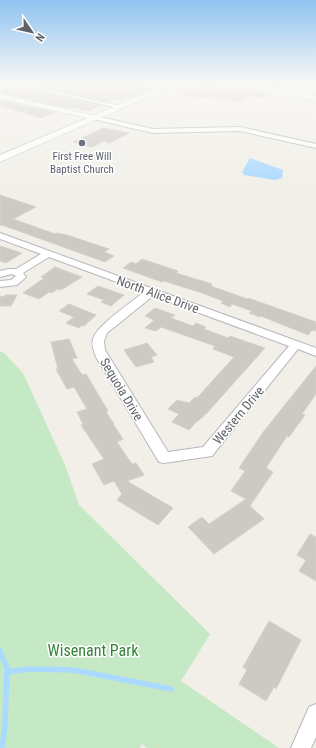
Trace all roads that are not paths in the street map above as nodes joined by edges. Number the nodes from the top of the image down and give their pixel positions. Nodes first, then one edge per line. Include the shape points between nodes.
1 (95, 118) joint
2 (316, 146) edge
3 (0, 159) edge
4 (0, 236) edge
5 (48, 254) junction
6 (17, 273) junction
7 (0, 274) edge
8 (0, 284) edge
9 (151, 292) junction
10 (296, 345) junction
11 (316, 352) edge
12 (164, 458) joint
13 (316, 714) edge
14 (301, 748) edge

1 - 2 street via 150,131 240,129
1 - 3 main road
4 - 5 street, North Alice Drive
5 - 6 street
5 - 9 street, North Alice Drive
6 - 7 street via 10,271
6 - 8 street via 21,277 17,282
9 - 10 street, North Alice Drive
9 - 12 street, Sequoia Drive via 103,331 98,342 102,357
10 - 11 street, North Alice Drive
10 - 12 street, Western Drive via 207,452
13 - 14 street

